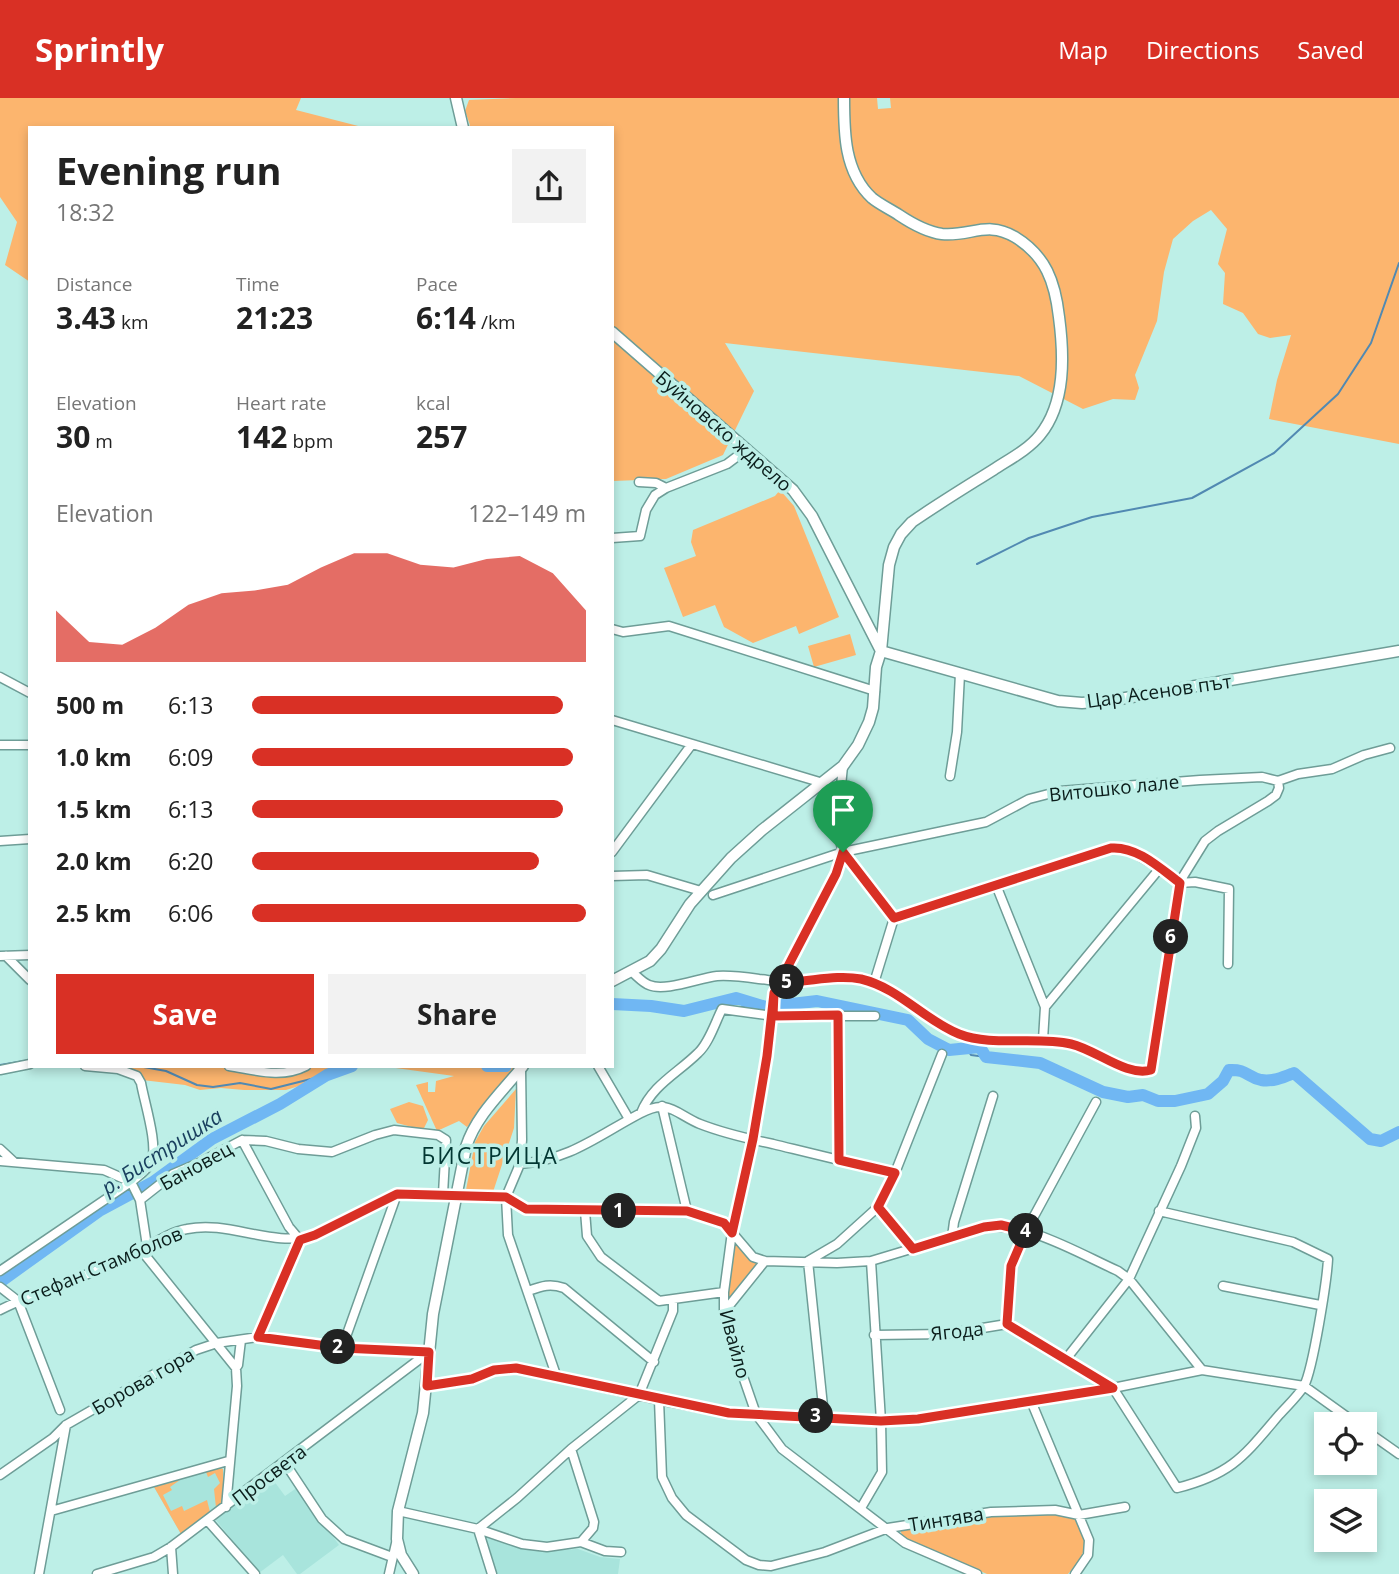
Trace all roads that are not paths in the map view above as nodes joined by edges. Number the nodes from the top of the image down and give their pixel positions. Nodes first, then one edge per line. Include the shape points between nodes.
1 (456, 98) edge
2 (844, 98) edge
3 (463, 126) edge
4 (614, 334) edge
5 (747, 449) junction
6 (639, 482) dead end
7 (666, 488) junction
8 (614, 538) edge
9 (614, 629) edge
10 (881, 651) junction
11 (1399, 651) edge
12 (960, 674) junction
13 (0, 677) edge
14 (875, 691) junction
15 (28, 692) edge
16 (614, 721) edge
17 (692, 744) junction
18 (28, 745) edge
19 (0, 746) edge
20 (1390, 748) dead end
21 (844, 766) junction
22 (950, 776) dead end
23 (1278, 781) junction
24 (823, 783) junction
25 (28, 839) edge
26 (0, 841) edge
27 (614, 849) edge
28 (843, 852) junction
29 (1160, 868) junction
30 (614, 876) edge
31 (1180, 883) junction
32 (996, 885) junction
33 (701, 891) junction
34 (713, 895) dead end
35 (894, 918) junction
36 (28, 955) edge
37 (3, 956) edge
38 (1228, 964) dead end
39 (632, 972) junction
40 (28, 978) edge
41 (614, 980) edge
42 (780, 982) junction
43 (874, 983) junction
44 (1045, 1007) junction
45 (838, 1015) junction
46 (773, 1016) junction
47 (875, 1016) dead end
48 (1043, 1040) junction
49 (942, 1054) dead end
50 (28, 1064) edge
51 (119, 1068) edge
52 (242, 1068) edge
53 (301, 1068) edge
54 (521, 1068) edge
55 (522, 1068) edge
56 (599, 1068) edge
57 (0, 1070) edge
58 (993, 1096) dead end
59 (1096, 1102) dead end
60 (662, 1106) junction
61 (641, 1113) junction
62 (1195, 1116) dead end
63 (629, 1119) junction
64 (753, 1139) junction
65 (242, 1140) junction
66 (0, 1149) edge
67 (839, 1160) junction
68 (0, 1161) edge
69 (14, 1162) junction
70 (520, 1164) junction
71 (895, 1173) junction
72 (131, 1182) junction
73 (397, 1194) junction
74 (443, 1194) junction
75 (456, 1195) junction
76 (139, 1196) junction
77 (506, 1197) junction
78 (878, 1207) junction
79 (687, 1211) junction
80 (1159, 1211) junction
81 (585, 1212) junction
82 (1026, 1231) junction
83 (732, 1233) junction
84 (952, 1237) junction
85 (300, 1240) junction
86 (144, 1248) junction
87 (913, 1249) junction
88 (765, 1261) junction
89 (807, 1261) junction
90 (871, 1261) junction
91 (0, 1271) edge
92 (1129, 1279) junction
93 (1223, 1286) dead end
94 (1, 1288) edge
95 (528, 1291) junction
96 (724, 1293) junction
97 (673, 1299) junction
98 (18, 1301) junction
99 (1320, 1305) junction
100 (0, 1310) edge
101 (724, 1312) junction
102 (1007, 1324) junction
103 (874, 1335) junction
104 (258, 1337) junction
105 (241, 1340) junction
106 (217, 1343) junction
107 (342, 1348) junction
108 (429, 1352) junction
109 (1066, 1359) junction
110 (654, 1362) junction
111 (236, 1368) junction
112 (1202, 1370) junction
113 (556, 1375) junction
114 (427, 1386) junction
115 (1304, 1386) junction
116 (1113, 1388) junction
117 (639, 1395) junction
118 (659, 1400) junction
119 (1031, 1401) junction
120 (61, 1410) dead end
121 (1340, 1412) edge
122 (757, 1415) junction
123 (824, 1416) junction
124 (881, 1421) junction
125 (66, 1425) junction
126 (1377, 1438) edge
127 (571, 1449) junction
128 (1399, 1454) edge
129 (229, 1461) junction
130 (285, 1463) junction
131 (0, 1475) edge
132 (226, 1507) junction
133 (1125, 1507) dead end
134 (861, 1508) junction
135 (51, 1511) junction
136 (398, 1511) junction
137 (1079, 1515) junction
138 (207, 1520) junction
139 (888, 1528) junction
140 (478, 1529) junction
141 (397, 1539) junction
142 (581, 1542) junction
143 (171, 1547) junction
144 (621, 1552) dead end
145 (392, 1557) junction
146 (39, 1574) edge
147 (97, 1574) edge
148 (173, 1574) edge
149 (255, 1574) edge
150 (389, 1574) edge
151 (412, 1574) edge
152 (492, 1574) edge
153 (977, 1574) edge
154 (1075, 1574) edge

1 - 3 street
2 - 10 street via 847,156 872,197 924,229 942,234 996,229 1037,253 1050,272 1062,337 1058,394 1040,435 901,534 889,565
4 - 5 street, Буйновско ждрело
5 - 7 street via 727,464
5 - 10 street, Буйновско ждрело via 793,490 812,516
6 - 7 street
7 - 8 street via 649,504 640,536
9 - 14 street via 631,632 670,626
10 - 12 street, Цар Асенов път
10 - 14 street
11 - 12 street, Цар Асенов път via 1082,703 1058,701
12 - 22 street
13 - 15 street
14 - 21 street via 869,722
16 - 17 street
17 - 24 street
17 - 27 street
18 - 19 street
20 - 23 street via 1332,769
21 - 24 street
21 - 28 street, Ивайло via 838,816
23 - 28 street, Витошко лале via 1262,777 1060,791 1030,799 986,822
23 - 31 street via 1276,794 1268,801 1205,841
24 - 33 street via 762,830
25 - 26 street
28 - 34 street, Витошко лале
28 - 35 street
28 - 42 street, Ивайло
29 - 31 street
29 - 32 street via 1129,850 1111,848
29 - 44 street
30 - 33 street via 647,875
31 - 38 street via 1229,889
31 - 48 street via 1151,1070 1126,1069 1091,1050
32 - 35 street
32 - 44 street
33 - 39 street via 661,949
35 - 43 street
36 - 37 street
37 - 40 street
39 - 41 street
39 - 42 street via 649,985 663,987 735,975
42 - 43 street via 832,978
42 - 46 street, Ивайло via 774,993
43 - 48 street via 962,1035
44 - 48 street
45 - 46 street
45 - 47 street
45 - 67 street
46 - 61 street via 722,1009 701,1052 662,1082
46 - 64 street, Ивайло
49 - 71 street
50 - 57 street
51 - 72 street via 141,1083 153,1147 147,1170
52 - 53 street via 288,1073
54 - 75 street via 470,1133
55 - 70 street
56 - 63 street
58 - 84 street
59 - 82 street
60 - 61 street
60 - 64 street via 700,1124
60 - 79 street
61 - 63 street
62 - 80 street via 1196,1128
63 - 70 street via 570,1153
64 - 67 street
64 - 83 street, Ивайло
65 - 74 street, Бановец via 332,1152 394,1130 438,1135 446,1140
65 - 76 street, Бановец
65 - 85 street
66 - 69 street
67 - 71 street
68 - 69 street
69 - 72 street via 104,1170
70 - 77 street
71 - 78 street
72 - 76 street
72 - 91 street
73 - 74 street, Стефан Стамболов
73 - 85 street, Стефан Стамболов
73 - 107 street
74 - 75 street, Стефан Стамболов
75 - 77 street, Стефан Стамболов
75 - 108 street
76 - 86 street
77 - 81 street, Стефан Стамболов via 526,1209
77 - 95 street via 508,1235
78 - 87 street
78 - 89 street via 836,1244
79 - 81 street, Стефан Стамболов
79 - 83 street, Стефан Стамболов via 724,1223
80 - 92 street
80 - 99 street via 1293,1242 1323,1254 1328,1259
81 - 97 street via 587,1236 601,1257 659,1301
82 - 84 street via 1001,1225
82 - 92 street
82 - 102 street via 1011,1266
83 - 88 street, Стефан Стамболов via 753,1257
83 - 96 street, Ивайло
84 - 87 street
85 - 86 street, Стефан Стамболов via 204,1227 187,1228
85 - 104 street
86 - 98 street, Стефан Стамболов
86 - 106 street
87 - 90 street
88 - 89 street
88 - 101 street
89 - 90 street
89 - 123 street
90 - 103 street
92 - 109 street
92 - 112 street
93 - 99 street
94 - 98 street
95 - 110 street via 554,1284 564,1288
95 - 113 street
96 - 97 street
96 - 101 street, Ивайло
97 - 110 street
98 - 100 street, Стефан Стамболов
98 - 120 street
99 - 115 street
101 - 122 street, Ивайло
102 - 103 street, Ягода via 946,1334
102 - 109 street, Ягода
103 - 124 street
104 - 105 street, Борова гора
104 - 107 street, Борова гора
105 - 106 street, Борова гора
105 - 111 street
106 - 111 street
106 - 125 street, Борова гора via 195,1350
107 - 108 street, Борова гора
108 - 114 street
108 - 130 street, Просвета
109 - 116 street, Ягода
110 - 117 street
111 - 129 street
112 - 115 street
112 - 116 street
113 - 114 street via 516,1368
113 - 117 street
114 - 136 street via 421,1428
115 - 116 street, Ягода via 1243,1457 1227,1469 1177,1488
115 - 121 street
116 - 119 street
117 - 118 street
117 - 127 street
118 - 122 street
118 - 139 street, Тинтява via 662,1477 672,1498 686,1515 746,1560 771,1566
119 - 124 street
119 - 137 street
122 - 123 street
122 - 134 street, Ивайло via 782,1450
123 - 124 street
124 - 134 street via 882,1472
125 - 131 street, Борова гора
125 - 135 street
126 - 128 street
127 - 140 street
127 - 142 street via 594,1522
129 - 132 street
129 - 135 street
130 - 132 street, Просвета
130 - 145 street via 322,1519 344,1539
132 - 138 street, Просвета
133 - 137 street, Тинтява
134 - 139 street, Ивайло
135 - 146 street
136 - 140 street
136 - 141 street
137 - 139 street, Тинтява via 1055,1510 991,1511
137 - 154 street via 1089,1540 1088,1555
138 - 143 street, Просвета
138 - 149 street
139 - 153 street, Ивайло via 905,1542
140 - 142 street via 522,1544 547,1547
140 - 152 street
141 - 145 street
141 - 151 street
142 - 144 street
143 - 147 street, Просвета via 154,1557
143 - 148 street
145 - 150 street

